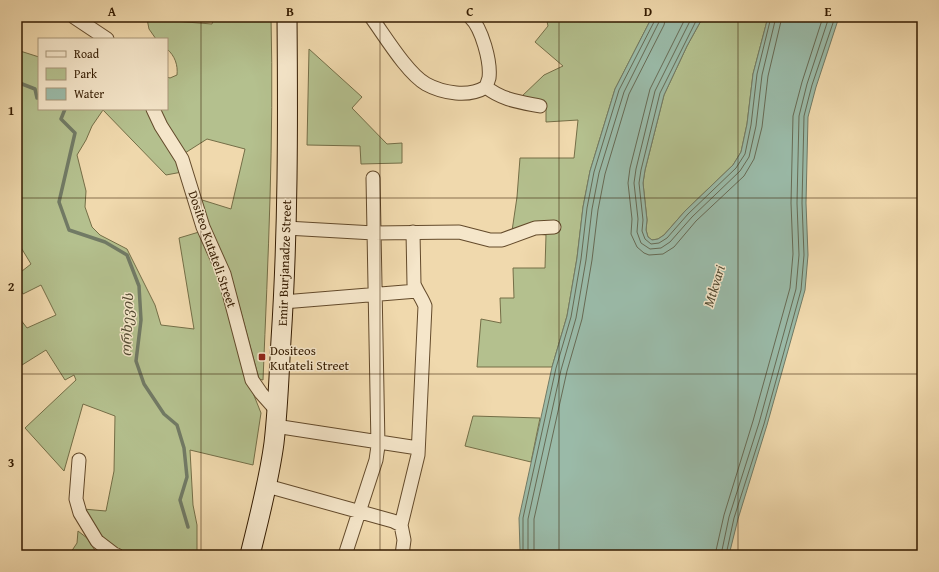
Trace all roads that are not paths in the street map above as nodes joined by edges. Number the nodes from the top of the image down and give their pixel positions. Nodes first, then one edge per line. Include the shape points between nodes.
1 (74, 17) edge
2 (287, 17) edge
3 (371, 17) edge
4 (470, 17) edge
5 (106, 38) edge
6 (486, 87) junction
7 (540, 106) dead end
8 (153, 110) edge
9 (373, 178) dead end
10 (554, 227) dead end
11 (286, 228) junction
12 (413, 232) junction
13 (374, 233) junction
14 (417, 291) junction
15 (375, 295) junction
16 (283, 302) junction
17 (276, 418) junction
18 (378, 442) junction
19 (418, 448) junction
20 (79, 460) dead end
21 (267, 486) junction
22 (358, 512) junction
23 (401, 525) junction
24 (117, 555) edge
25 (250, 555) edge
26 (345, 555) edge
27 (402, 555) edge

1 - 5 street
2 - 11 street, Emir Burjanadze Street
3 - 6 street via 412,72 426,84 446,92 466,94
4 - 6 street via 482,34 487,55 489,77
6 - 7 street via 495,94 511,100
8 - 17 street, Dositeo Kutateli Street via 182,159 203,228 224,274 252,380
9 - 13 street
10 - 12 street via 535,228 502,240 490,240 459,232
11 - 13 street
11 - 16 street, Emir Burjanadze Street
12 - 13 street
12 - 14 street via 414,284
13 - 15 street
14 - 15 street
14 - 19 street via 426,306
15 - 16 street
15 - 18 street
16 - 17 street, Emir Burjanadze Street
17 - 18 street
17 - 21 street, Emir Burjanadze Street
18 - 19 street
18 - 22 street via 376,460
19 - 23 street
20 - 24 street via 76,499 80,513 97,541
21 - 22 street
21 - 25 street, Emir Burjanadze Street
22 - 23 street
22 - 26 street
23 - 27 street via 404,540

